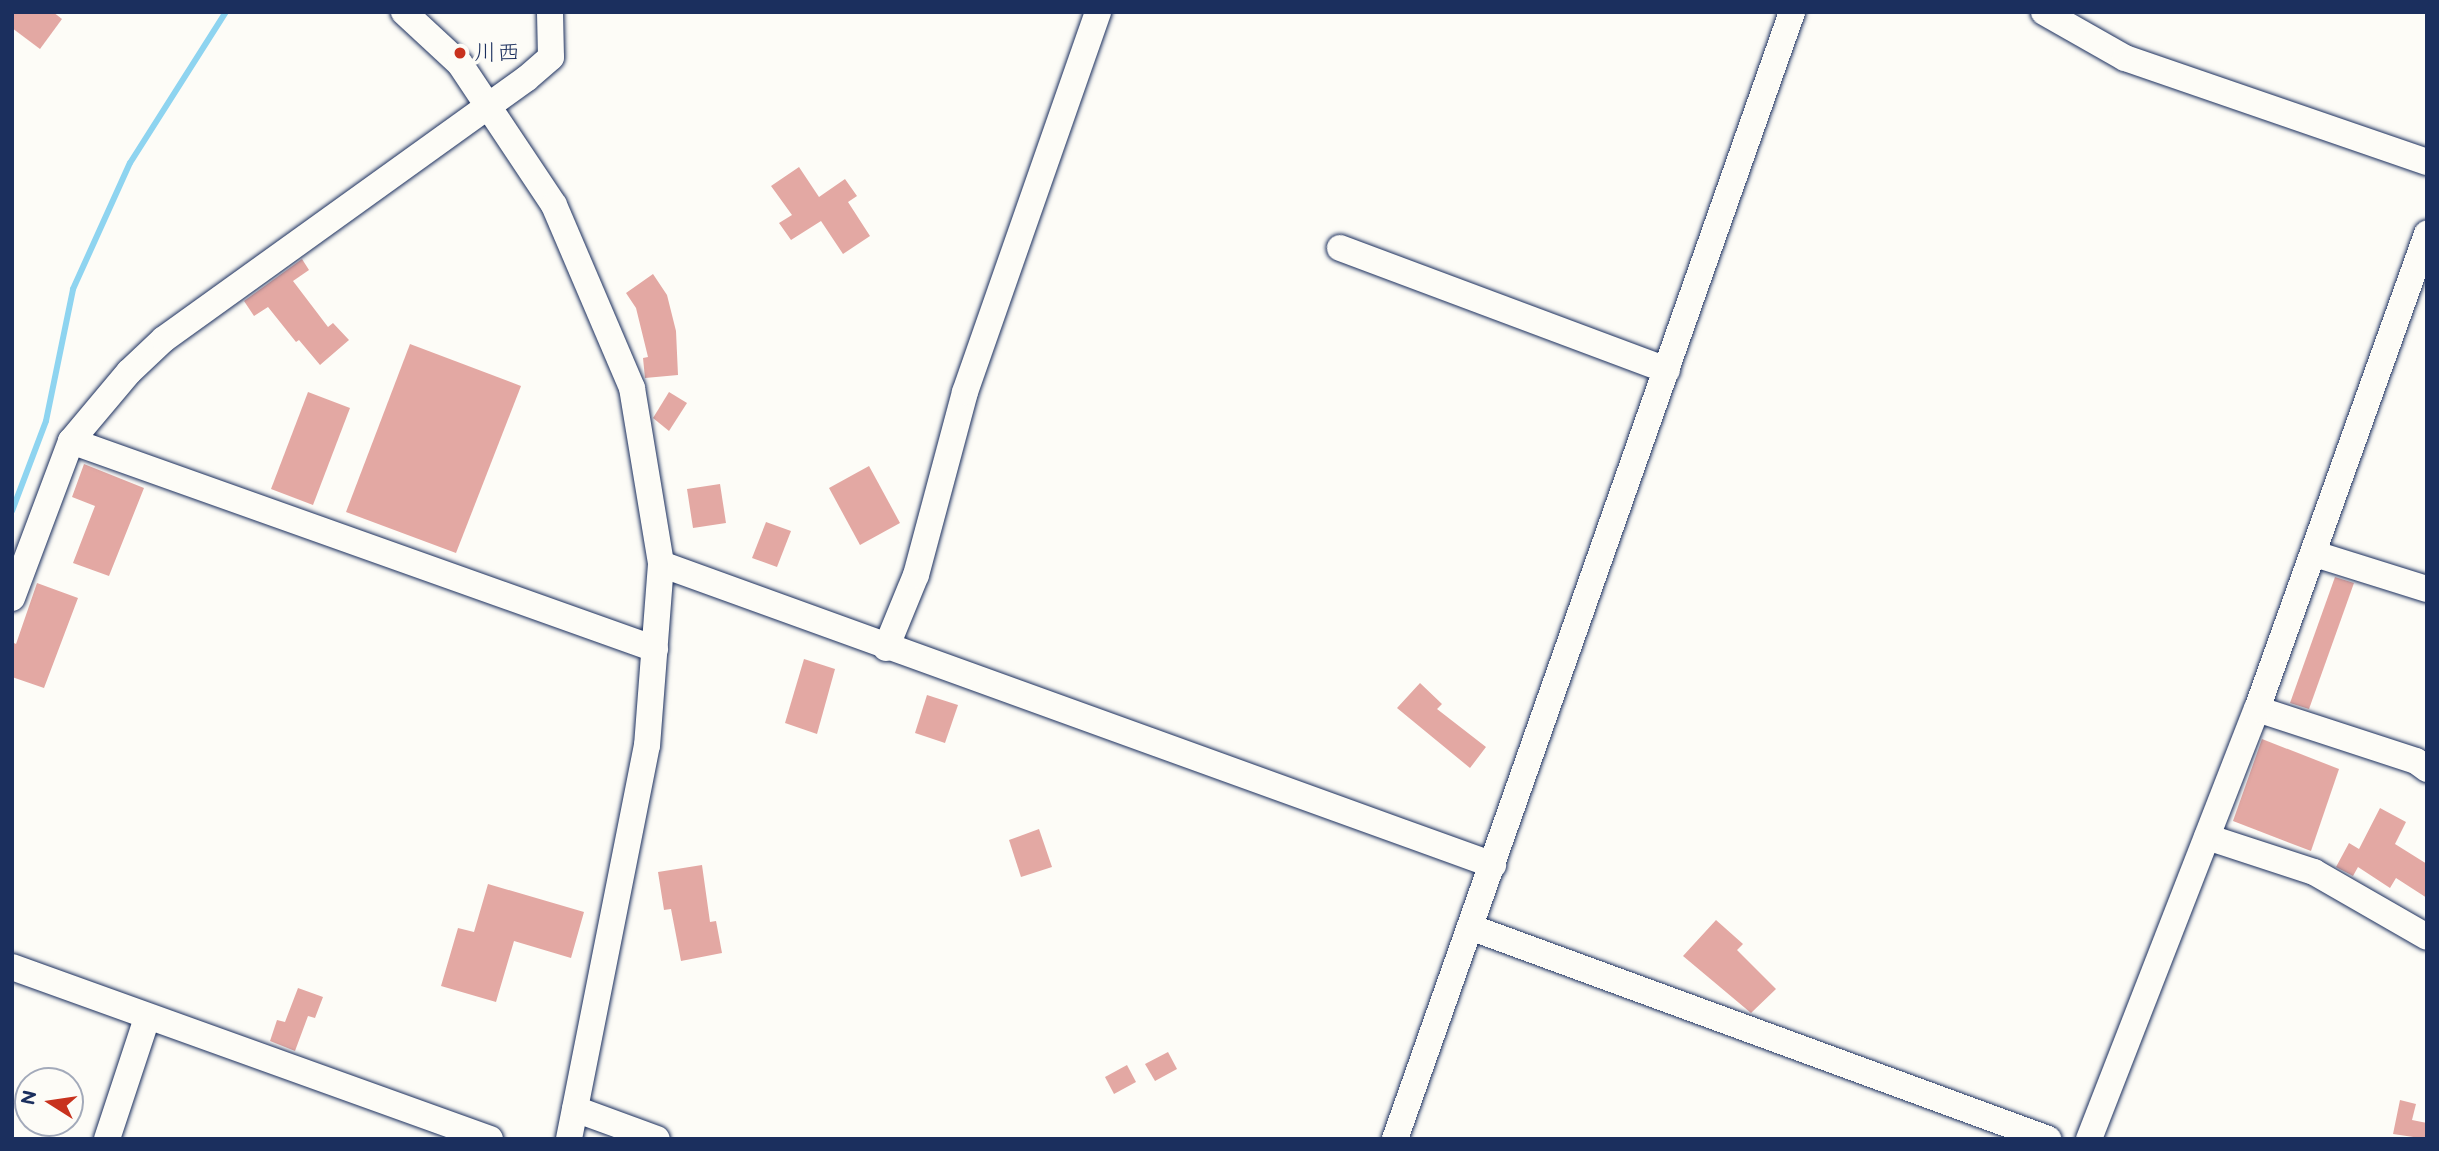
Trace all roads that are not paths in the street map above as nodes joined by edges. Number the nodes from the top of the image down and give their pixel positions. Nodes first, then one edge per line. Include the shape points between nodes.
1 (404, 12) edge
2 (550, 12) edge
3 (1098, 12) edge
4 (1792, 12) edge
5 (2044, 12) edge
6 (486, 103) junction
7 (2427, 162) edge
8 (2427, 234) edge
9 (1340, 248) dead end
10 (1667, 370) junction
11 (71, 441) junction
12 (2315, 554) junction
13 (661, 564) junction
14 (2427, 589) edge
15 (12, 598) edge
16 (886, 648) junction
17 (655, 649) junction
18 (2257, 709) junction
19 (2427, 769) edge
20 (2207, 837) junction
21 (1493, 865) junction
22 (1470, 928) junction
23 (2427, 937) edge
24 (12, 967) edge
25 (147, 1017) junction
26 (575, 1109) junction
27 (107, 1139) edge
28 (490, 1139) edge
29 (569, 1139) edge
30 (657, 1139) edge
31 (1395, 1139) edge
32 (2048, 1139) edge
33 (2090, 1139) edge

1 - 6 street via 460,64
2 - 6 street via 551,57
3 - 16 street via 965,392 916,576
4 - 10 street
5 - 7 street via 2125,58
6 - 11 street via 164,339 128,372
6 - 13 street via 554,205 632,388
8 - 12 street
9 - 10 street
10 - 21 street
11 - 15 street
11 - 17 street
12 - 14 street
12 - 18 street
13 - 16 street
13 - 17 street
16 - 21 street
17 - 26 street via 647,745
18 - 19 street via 2416,761
18 - 20 street
20 - 23 street via 2314,872
20 - 33 street
21 - 22 street
22 - 31 street
22 - 32 street
24 - 25 street
25 - 27 street
25 - 28 street
26 - 29 street
26 - 30 street

